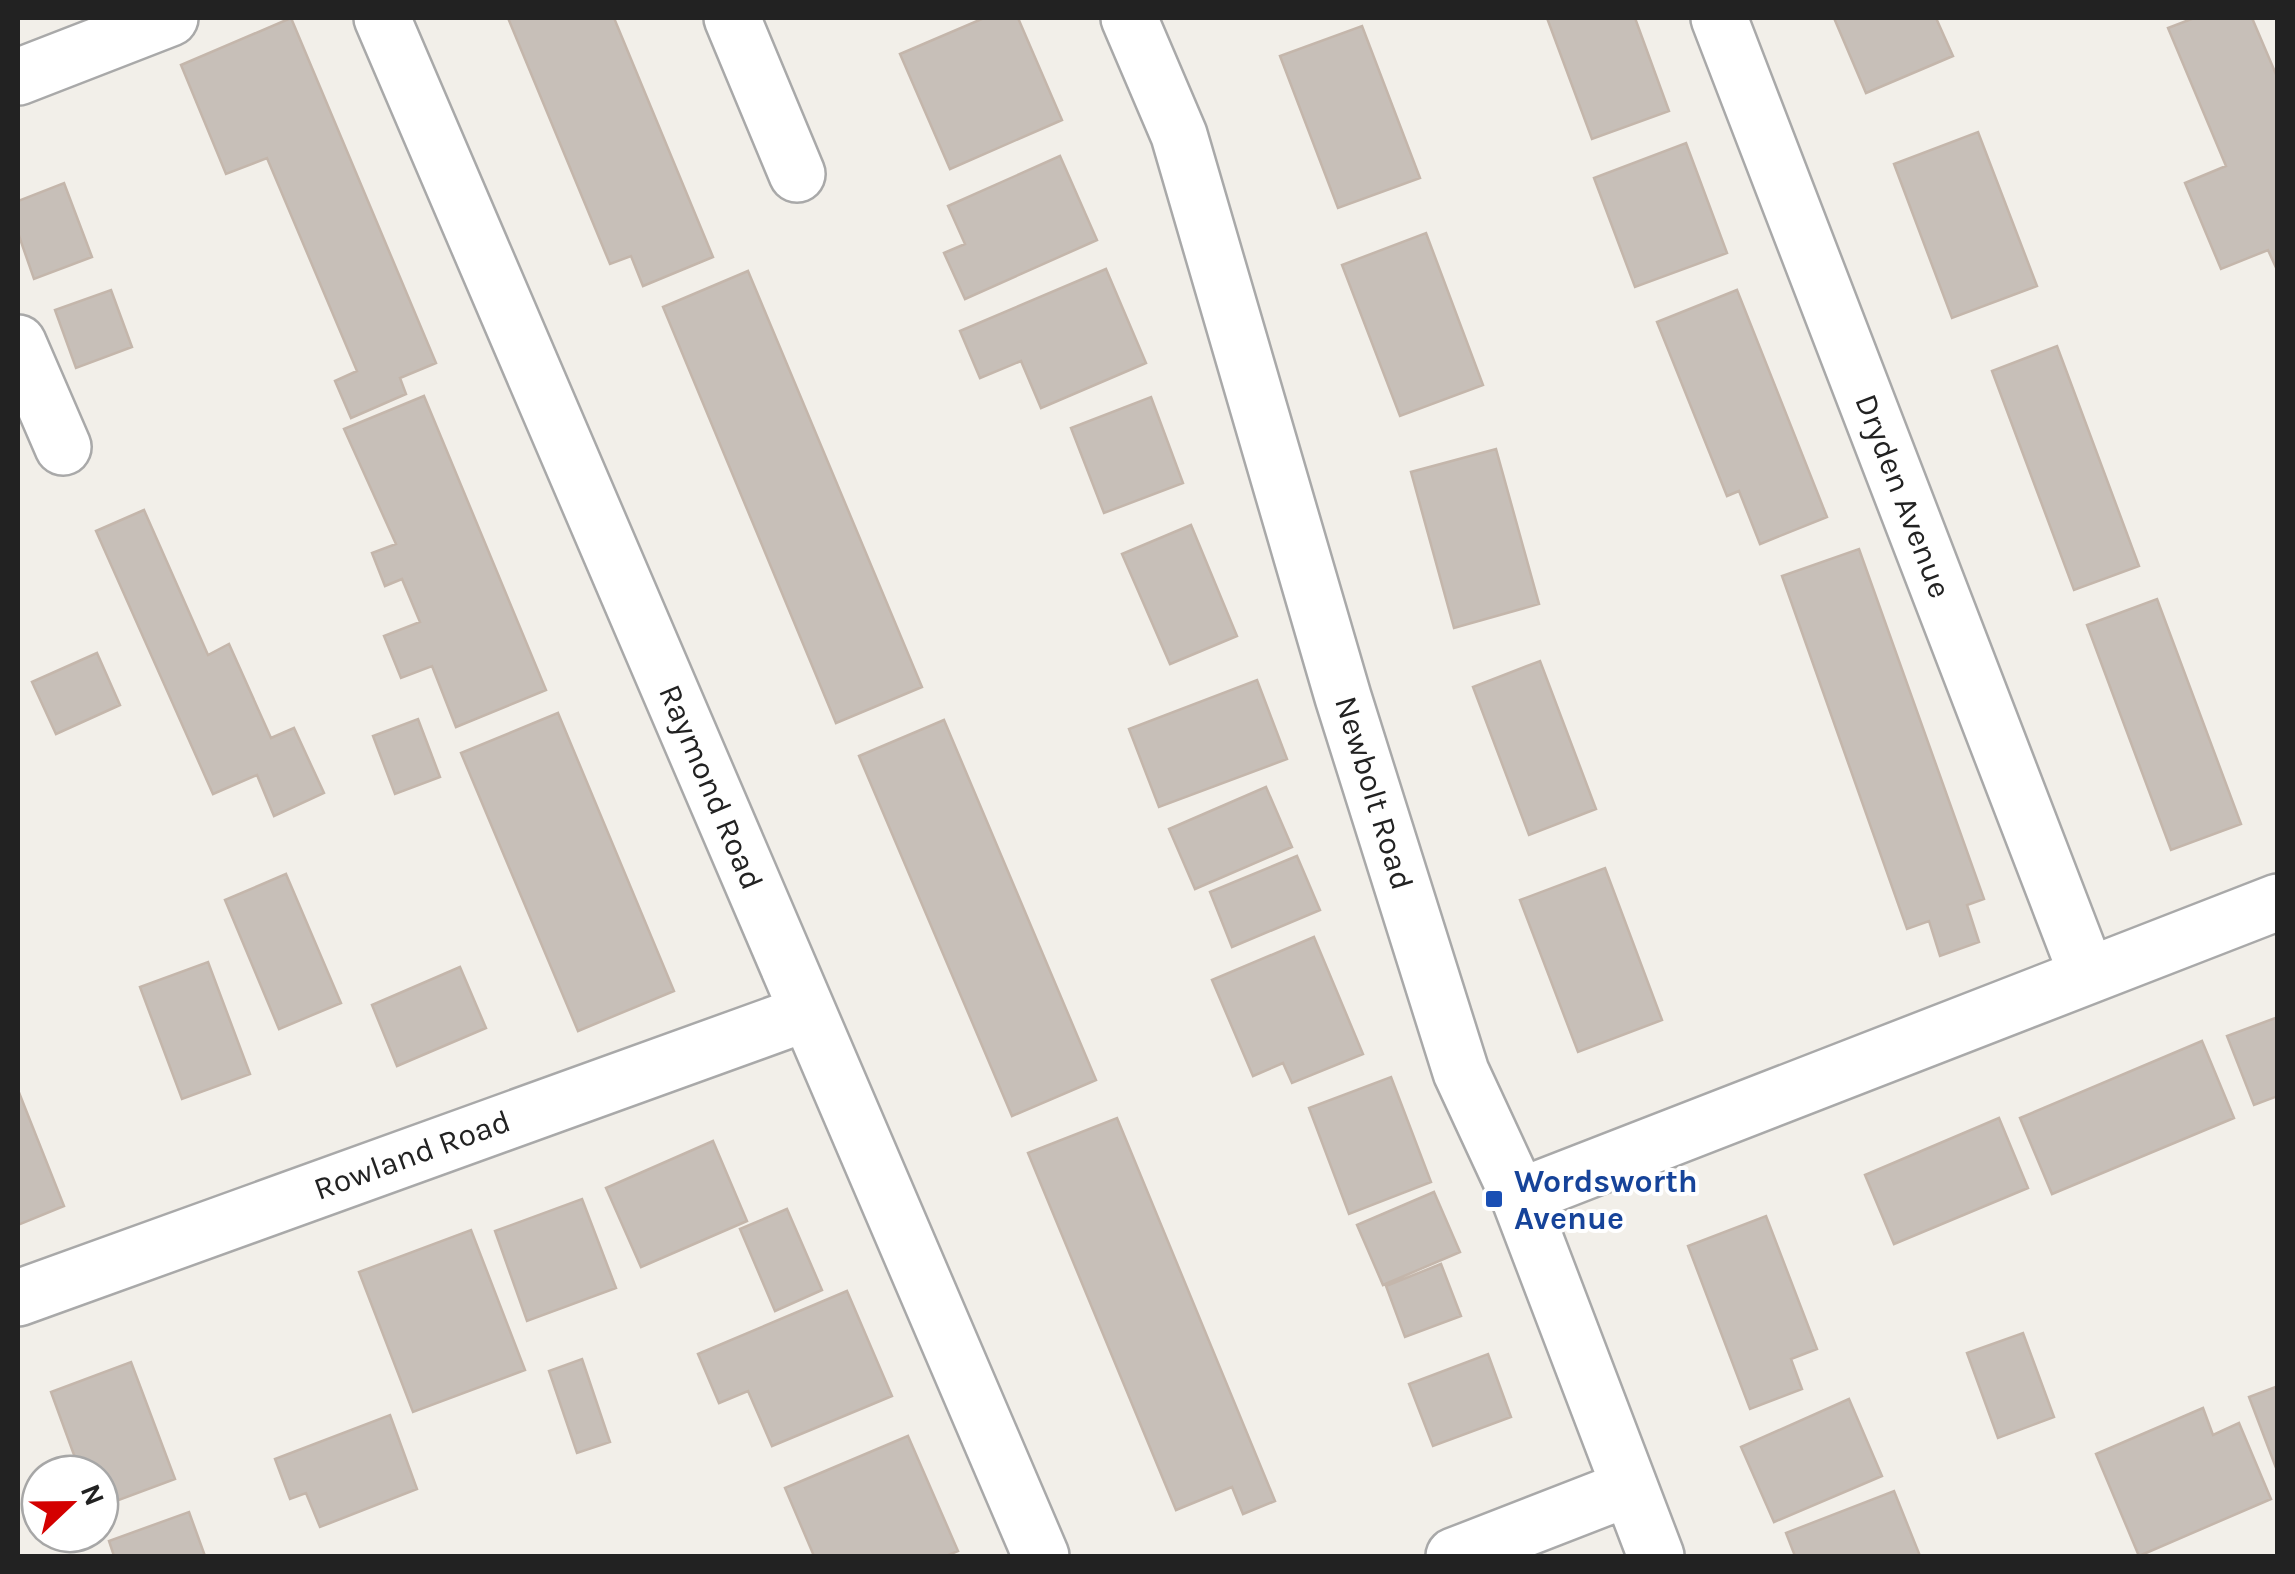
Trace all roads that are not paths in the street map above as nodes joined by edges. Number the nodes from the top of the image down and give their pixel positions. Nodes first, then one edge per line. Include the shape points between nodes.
1 (170, 18) edge
2 (382, 18) edge
3 (732, 18) edge
4 (1129, 18) edge
5 (1719, 18) edge
6 (18, 77) edge
7 (797, 174) dead end
8 (18, 343) edge
9 (63, 447) dead end
10 (2278, 902) edge
11 (2087, 974) junction
12 (807, 1013) junction
13 (1518, 1197) junction
14 (18, 1298) edge
15 (1629, 1488) junction
16 (1041, 1556) edge
17 (1454, 1556) edge
18 (1656, 1556) edge

1 - 6 street
2 - 12 street, Raymond Road
3 - 7 street
4 - 13 street, Newbolt Road via 1178,136 1461,1072
5 - 11 street, Dryden Avenue
8 - 9 street
10 - 11 street
11 - 13 street
12 - 14 street, Rowland Road
12 - 16 street, Raymond Road
13 - 15 street, Newbolt Road
15 - 17 street
15 - 18 street, Newbolt Road

